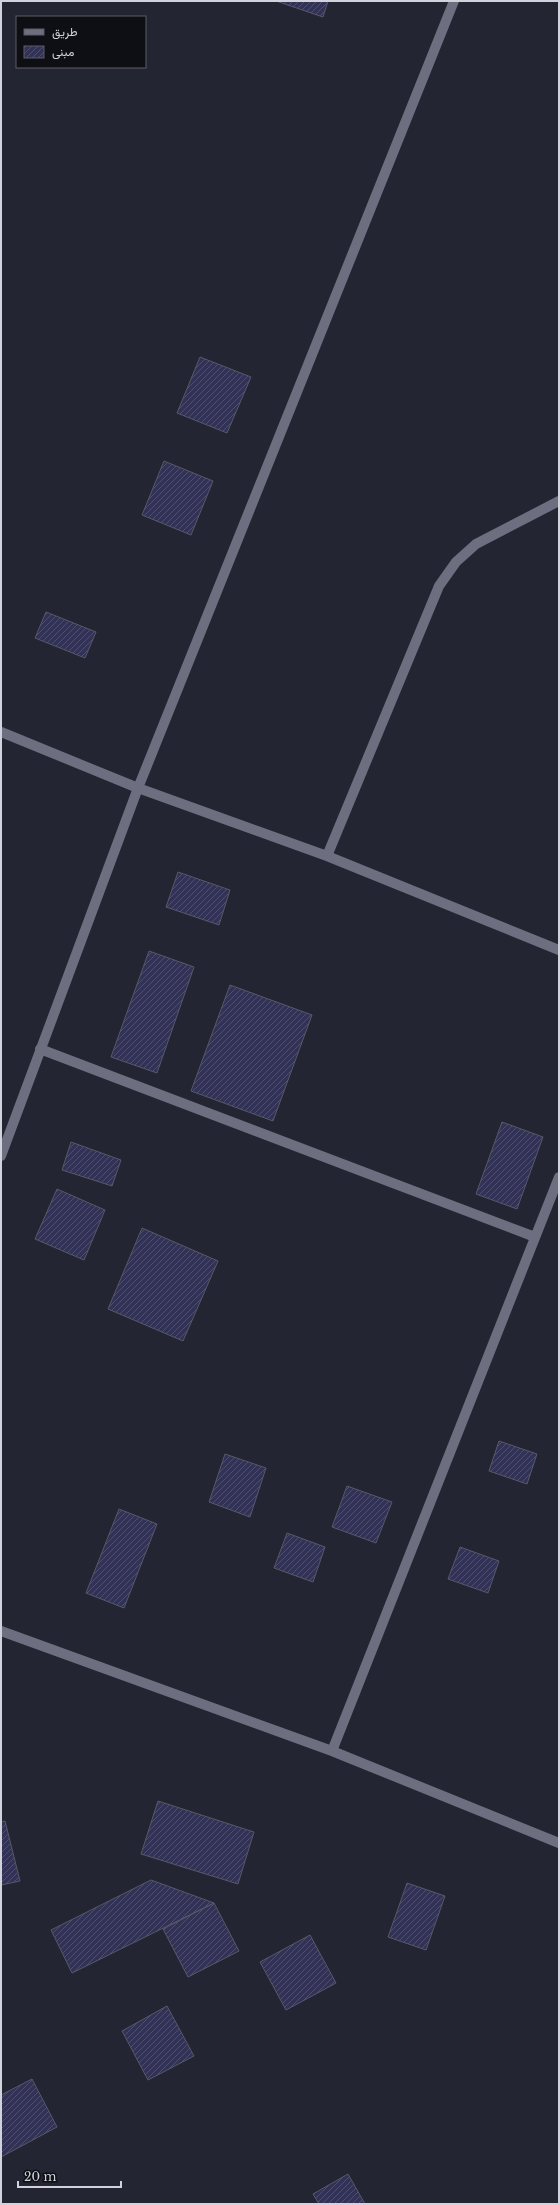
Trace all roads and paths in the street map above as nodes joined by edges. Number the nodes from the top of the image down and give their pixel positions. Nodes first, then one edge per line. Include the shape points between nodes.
1 (454, 1) edge
2 (559, 501) edge
3 (1, 732) edge
4 (138, 788) junction
5 (327, 856) junction
6 (559, 950) edge
7 (40, 1049) junction
8 (1, 1156) edge
9 (559, 1176) edge
10 (535, 1237) junction
11 (1, 1631) edge
12 (332, 1750) junction
13 (559, 1843) edge

1 - 4 street
2 - 5 street via 476,544 456,562 439,586
3 - 4 street
4 - 5 street
4 - 7 street
5 - 6 street
7 - 8 street
7 - 10 street
9 - 10 street
10 - 12 street
11 - 12 street
12 - 13 street

